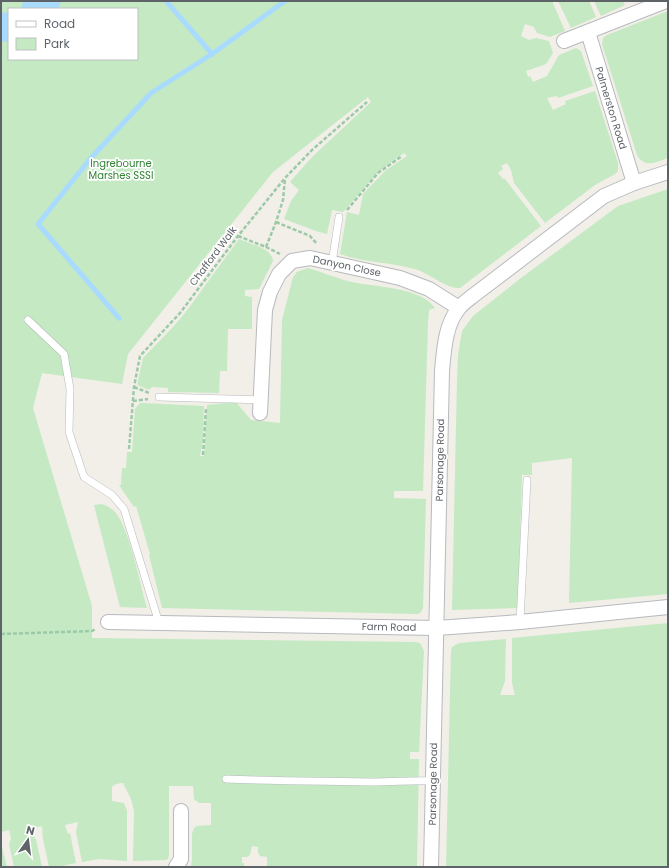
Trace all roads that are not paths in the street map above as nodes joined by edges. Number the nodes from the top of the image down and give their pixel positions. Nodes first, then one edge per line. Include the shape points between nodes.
1 (666, 1) edge
2 (588, 32) junction
3 (564, 41) dead end
4 (668, 172) edge
5 (634, 183) junction
6 (339, 217) road end
7 (332, 263) junction
8 (459, 308) junction
9 (28, 320) dead end
10 (159, 397) dead end
11 (261, 407) joint
12 (527, 480) dead end
13 (668, 607) edge
14 (108, 622) dead end
15 (520, 622) junction
16 (159, 623) junction
17 (437, 628) junction
18 (226, 779) dead end
19 (433, 781) junction
20 (181, 811) dead end
21 (176, 867) edge
22 (431, 867) edge

1 - 2 street
2 - 3 street
2 - 5 street, Palmerston Road
4 - 5 street, Parsonage Road
5 - 8 street, Parsonage Road via 604,196
6 - 7 lane
7 - 8 street, Danyon Close via 400,278 429,289
7 - 11 street, Danyon Close via 310,258 292,261 279,274 270,292 265,310
8 - 17 street, Parsonage Road via 445,340 442,371
9 - 16 lane via 64,354 70,389 70,432 84,477 112,495 124,509
10 - 11 lane via 206,398
12 - 15 lane
13 - 15 street, Farm Road
14 - 16 street, Farm Road
15 - 17 street, Farm Road
16 - 17 street, Farm Road
17 - 19 street, Parsonage Road
18 - 19 lane
19 - 22 street, Parsonage Road
20 - 21 street via 181,859

